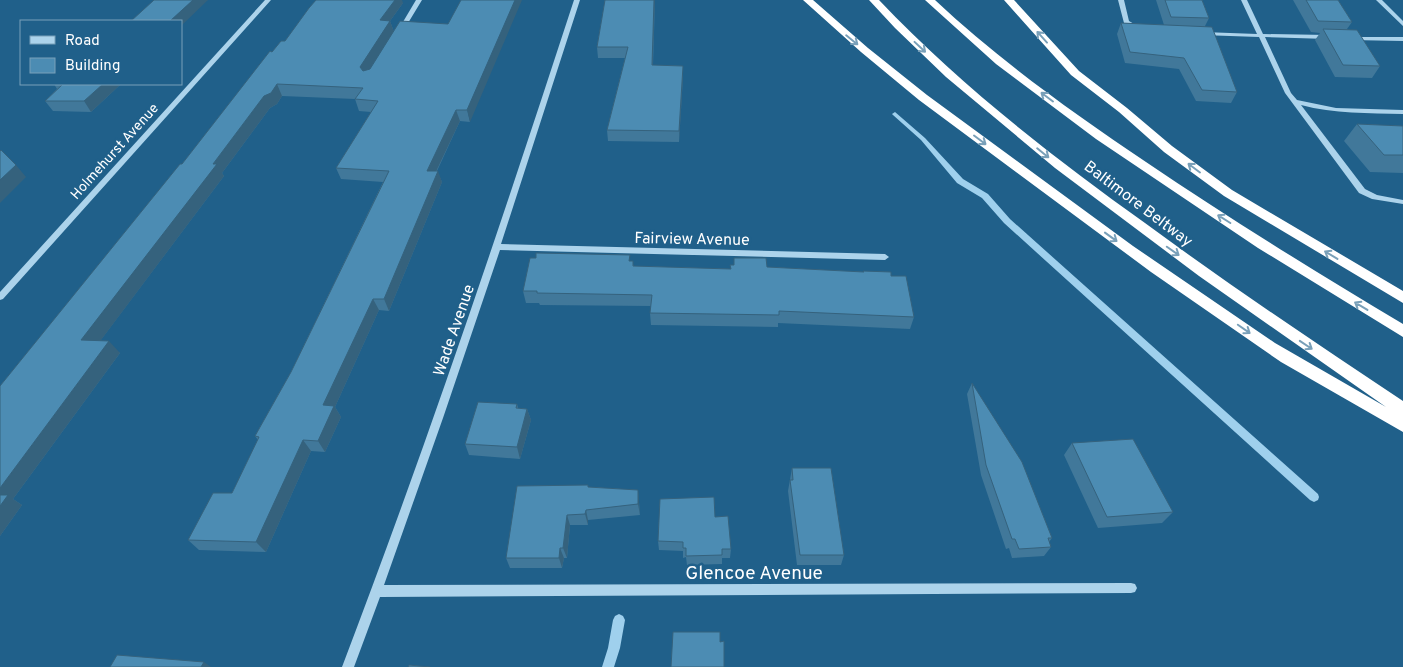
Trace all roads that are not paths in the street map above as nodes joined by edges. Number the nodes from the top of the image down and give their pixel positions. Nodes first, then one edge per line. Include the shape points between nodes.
1 (268, 0) edge
2 (419, 0) edge
3 (577, 0) edge
4 (808, 0) edge
5 (874, 0) edge
6 (930, 0) edge
7 (1009, 0) edge
8 (1121, 0) edge
9 (1244, 0) edge
10 (1380, 0) edge
11 (1403, 24) edge
12 (1146, 32) edge
13 (1194, 34) edge
14 (1260, 36) junction
15 (1336, 38) edge
16 (1346, 38) edge
17 (1403, 39) edge
18 (394, 40) edge
19 (1296, 102) junction
20 (1403, 112) edge
21 (1403, 202) edge
22 (498, 247) junction
23 (885, 257) dead end
24 (0, 297) edge
25 (1403, 298) edge
26 (1403, 331) edge
27 (1403, 410) edge
28 (1403, 426) edge
29 (1132, 588) dead end
30 (377, 591) junction
31 (348, 667) edge

1 - 24 street, Holmehurst Avenue
2 - 18 street
3 - 22 street, Wade Avenue
4 -> 28 highway via 896,77 1119,243 1270,348
5 -> 27 highway, Baltimore Beltway via 954,79 1044,153 1144,230
26 -> 6 highway, Baltimore Beltway via 1190,198 1085,126 1005,65
25 -> 7 highway via 1228,193 1175,154 1075,73
8 - 12 street via 1126,22
9 - 14 street
10 - 11 street
13 - 14 street
14 - 15 street
14 - 19 street via 1288,93
16 - 17 street
19 - 20 street via 1330,109
19 - 21 street via 1362,191 1374,197
22 - 23 street, Fairview Avenue
22 - 30 street, Wade Avenue
29 - 30 street, Glencoe Avenue
30 - 31 street, Wade Avenue

